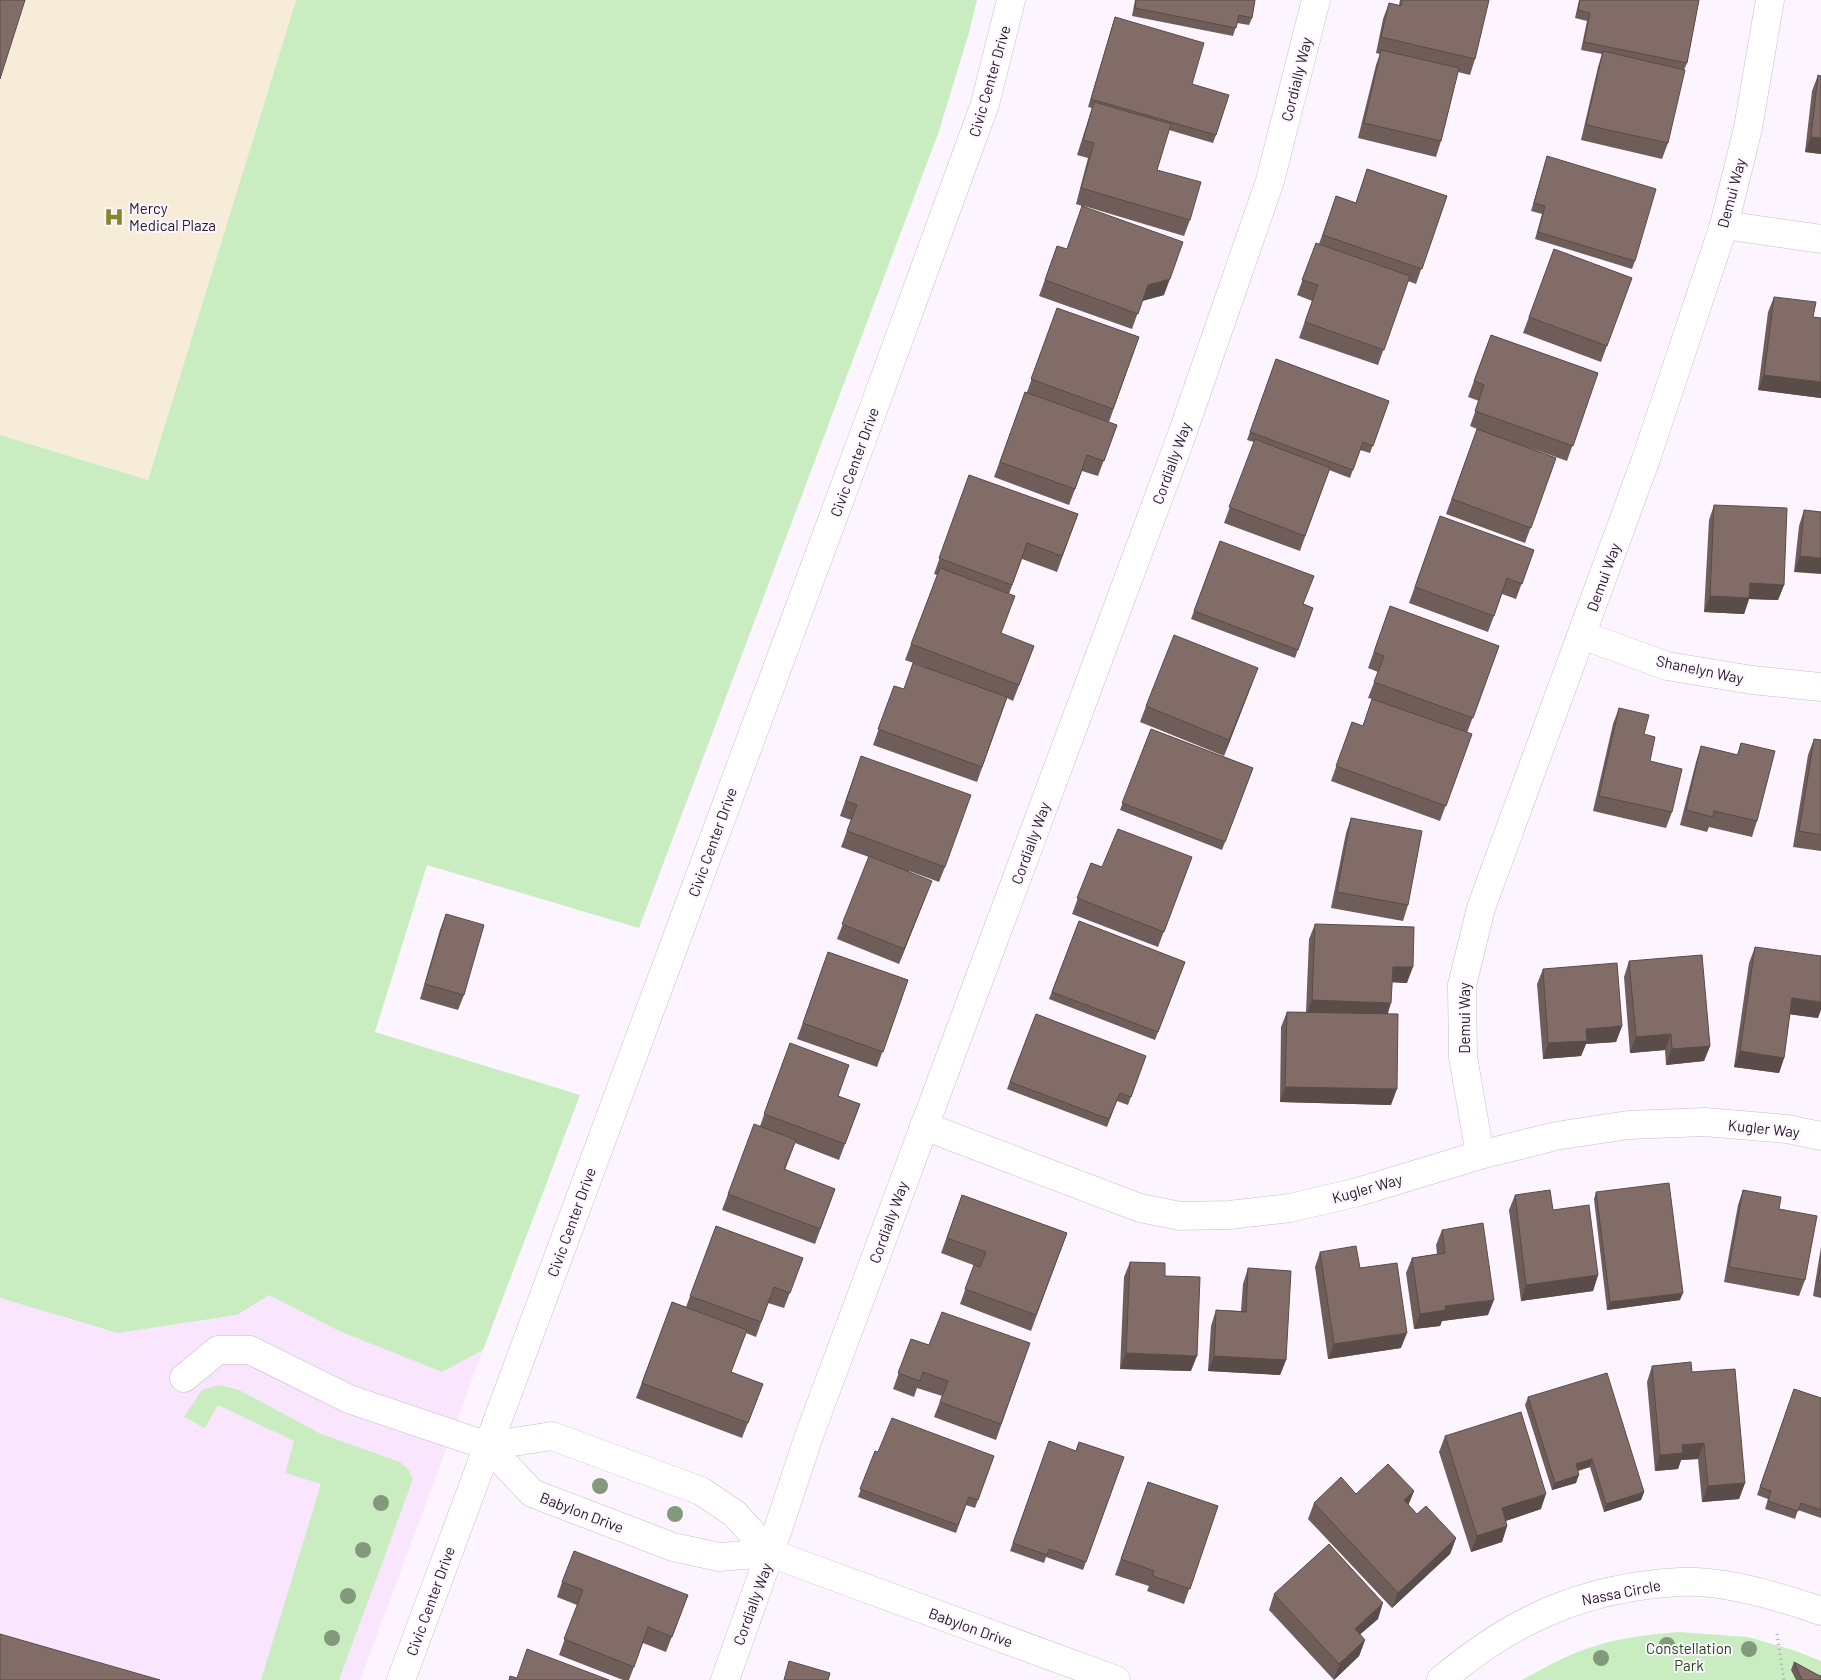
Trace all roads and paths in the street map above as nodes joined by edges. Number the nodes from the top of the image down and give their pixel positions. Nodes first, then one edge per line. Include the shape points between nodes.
1 (1012, 0) edge
2 (1316, 0) edge
3 (1770, 0) edge
4 (1724, 225) junction
5 (1821, 239) edge
6 (1582, 635) junction
7 (1821, 687) edge
8 (924, 1126) junction
9 (1821, 1136) edge
10 (1480, 1154) junction
11 (184, 1378) dead end
12 (488, 1446) junction
13 (770, 1553) junction
14 (1821, 1611) edge
15 (1777, 1634) dead end
16 (401, 1680) edge
17 (725, 1680) edge
18 (1116, 1680) edge
19 (1441, 1680) edge
20 (1784, 1680) edge

1 - 12 street, Civic Center Drive via 985,104
2 - 8 street, Cordially Way via 1270,181 1224,316
3 - 4 street, Demui Way via 1748,128
4 - 5 street
4 - 6 street, Demui Way via 1646,459
6 - 7 street, Shanelyn Way via 1668,666
6 - 10 street, Demui Way via 1480,908 1462,985 1464,1056
8 - 10 street, Kugler Way via 1140,1208 1180,1216 1229,1215 1290,1208 1358,1192
8 - 13 street, Cordially Way via 809,1436
9 - 10 street, Kugler Way via 1787,1129 1704,1122 1628,1125 1556,1136
11 - 12 street via 218,1350 250,1350 349,1399
12 - 13 street, Babylon Drive via 532,1493 673,1547 719,1557
12 - 13 street, Babylon Drive via 552,1436 701,1491 735,1514
12 - 16 street, Civic Center Drive
13 - 17 street, Cordially Way
13 - 18 street, Babylon Drive
14 - 19 street, Nassa Circle via 1714,1584 1681,1582 1622,1589 1552,1608 1526,1621 1492,1640
15 - 20 path

